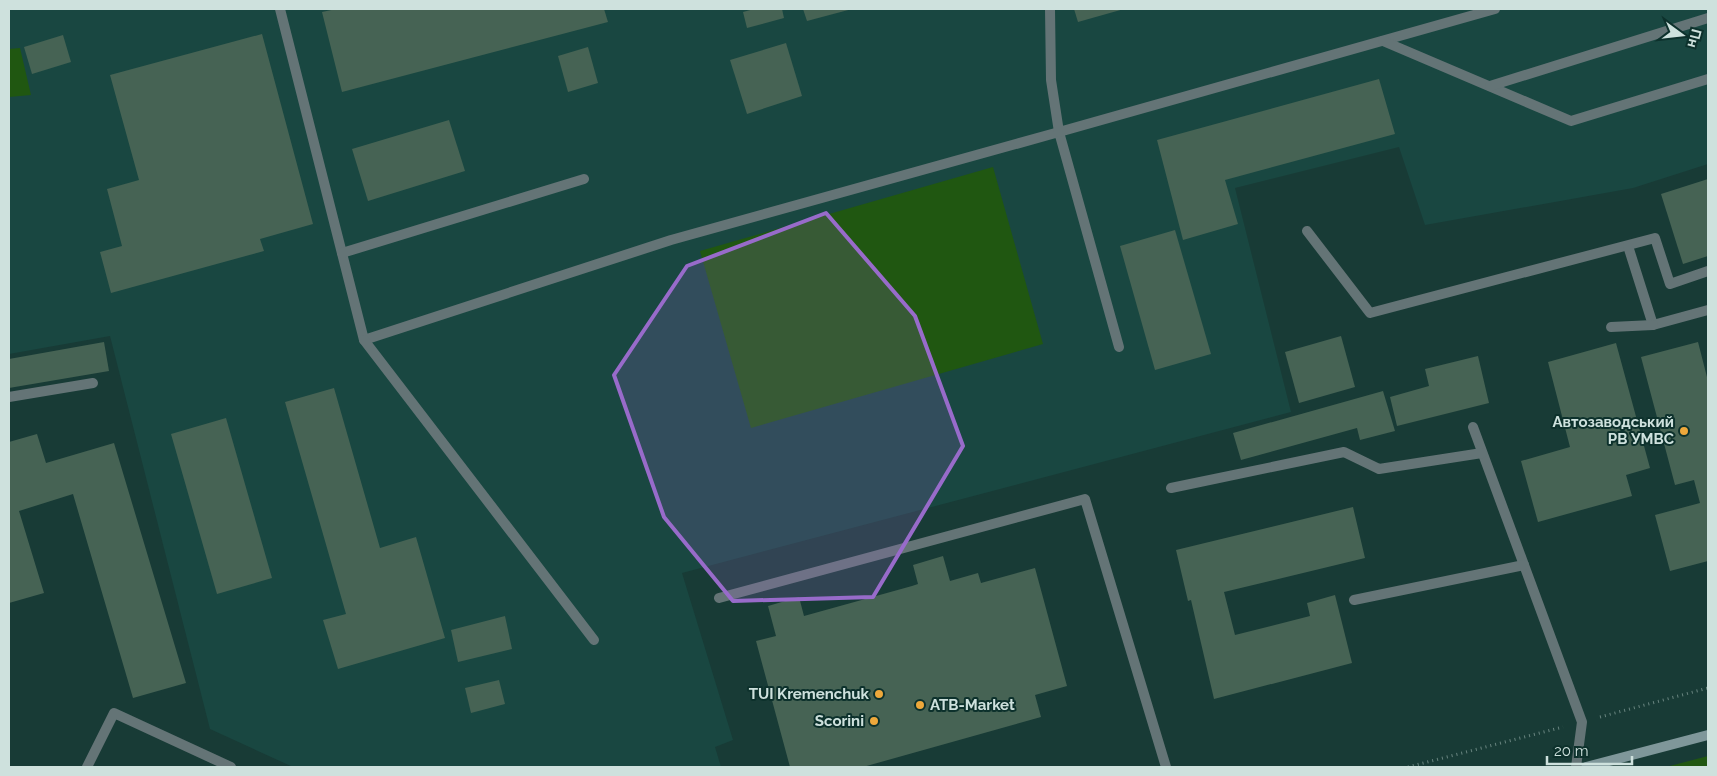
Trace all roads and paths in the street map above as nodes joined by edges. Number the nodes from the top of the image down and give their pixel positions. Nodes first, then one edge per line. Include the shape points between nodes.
1 (280, 9) edge
2 (1050, 9) edge
3 (1495, 9) edge
4 (1708, 18) edge
5 (1382, 40) junction
6 (1708, 79) edge
7 (1490, 86) junction
8 (1059, 132) junction
9 (584, 179) dead end
10 (1307, 231) dead end
11 (1628, 246) junction
12 (342, 253) junction
13 (1708, 271) edge
14 (1708, 310) edge
15 (1653, 325) junction
16 (1610, 327) dead end
17 (364, 340) junction
18 (1119, 348) dead end
19 (93, 383) dead end
20 (9, 397) edge
21 (1473, 427) dead end
22 (1482, 453) junction
23 (1171, 488) dead end
24 (1524, 565) junction
25 (719, 598) dead end
26 (1354, 600) dead end
27 (594, 640) dead end
28 (1708, 688) edge
29 (1582, 722) junction
30 (1708, 735) edge
31 (87, 767) edge
32 (231, 767) edge
33 (1166, 767) edge
34 (1408, 767) edge
35 (1576, 767) edge
36 (1586, 767) edge

1 - 12 lane
2 - 8 lane via 1051,80
3 - 5 lane
4 - 7 lane
5 - 7 lane
5 - 8 lane
6 - 7 lane via 1571,121
8 - 17 lane via 671,240
8 - 18 lane
9 - 12 lane
10 - 11 lane via 1370,313
11 - 13 lane via 1655,238 1670,284
11 - 15 lane
12 - 17 lane
14 - 15 lane
15 - 16 lane
17 - 27 lane
19 - 20 lane
21 - 22 lane
22 - 23 lane via 1379,469 1344,452
22 - 24 lane
24 - 26 lane
24 - 29 lane
25 - 33 lane via 1085,500
28 - 29 path
29 - 34 path
29 - 35 lane
30 - 36 main road
31 - 32 lane via 114,713

